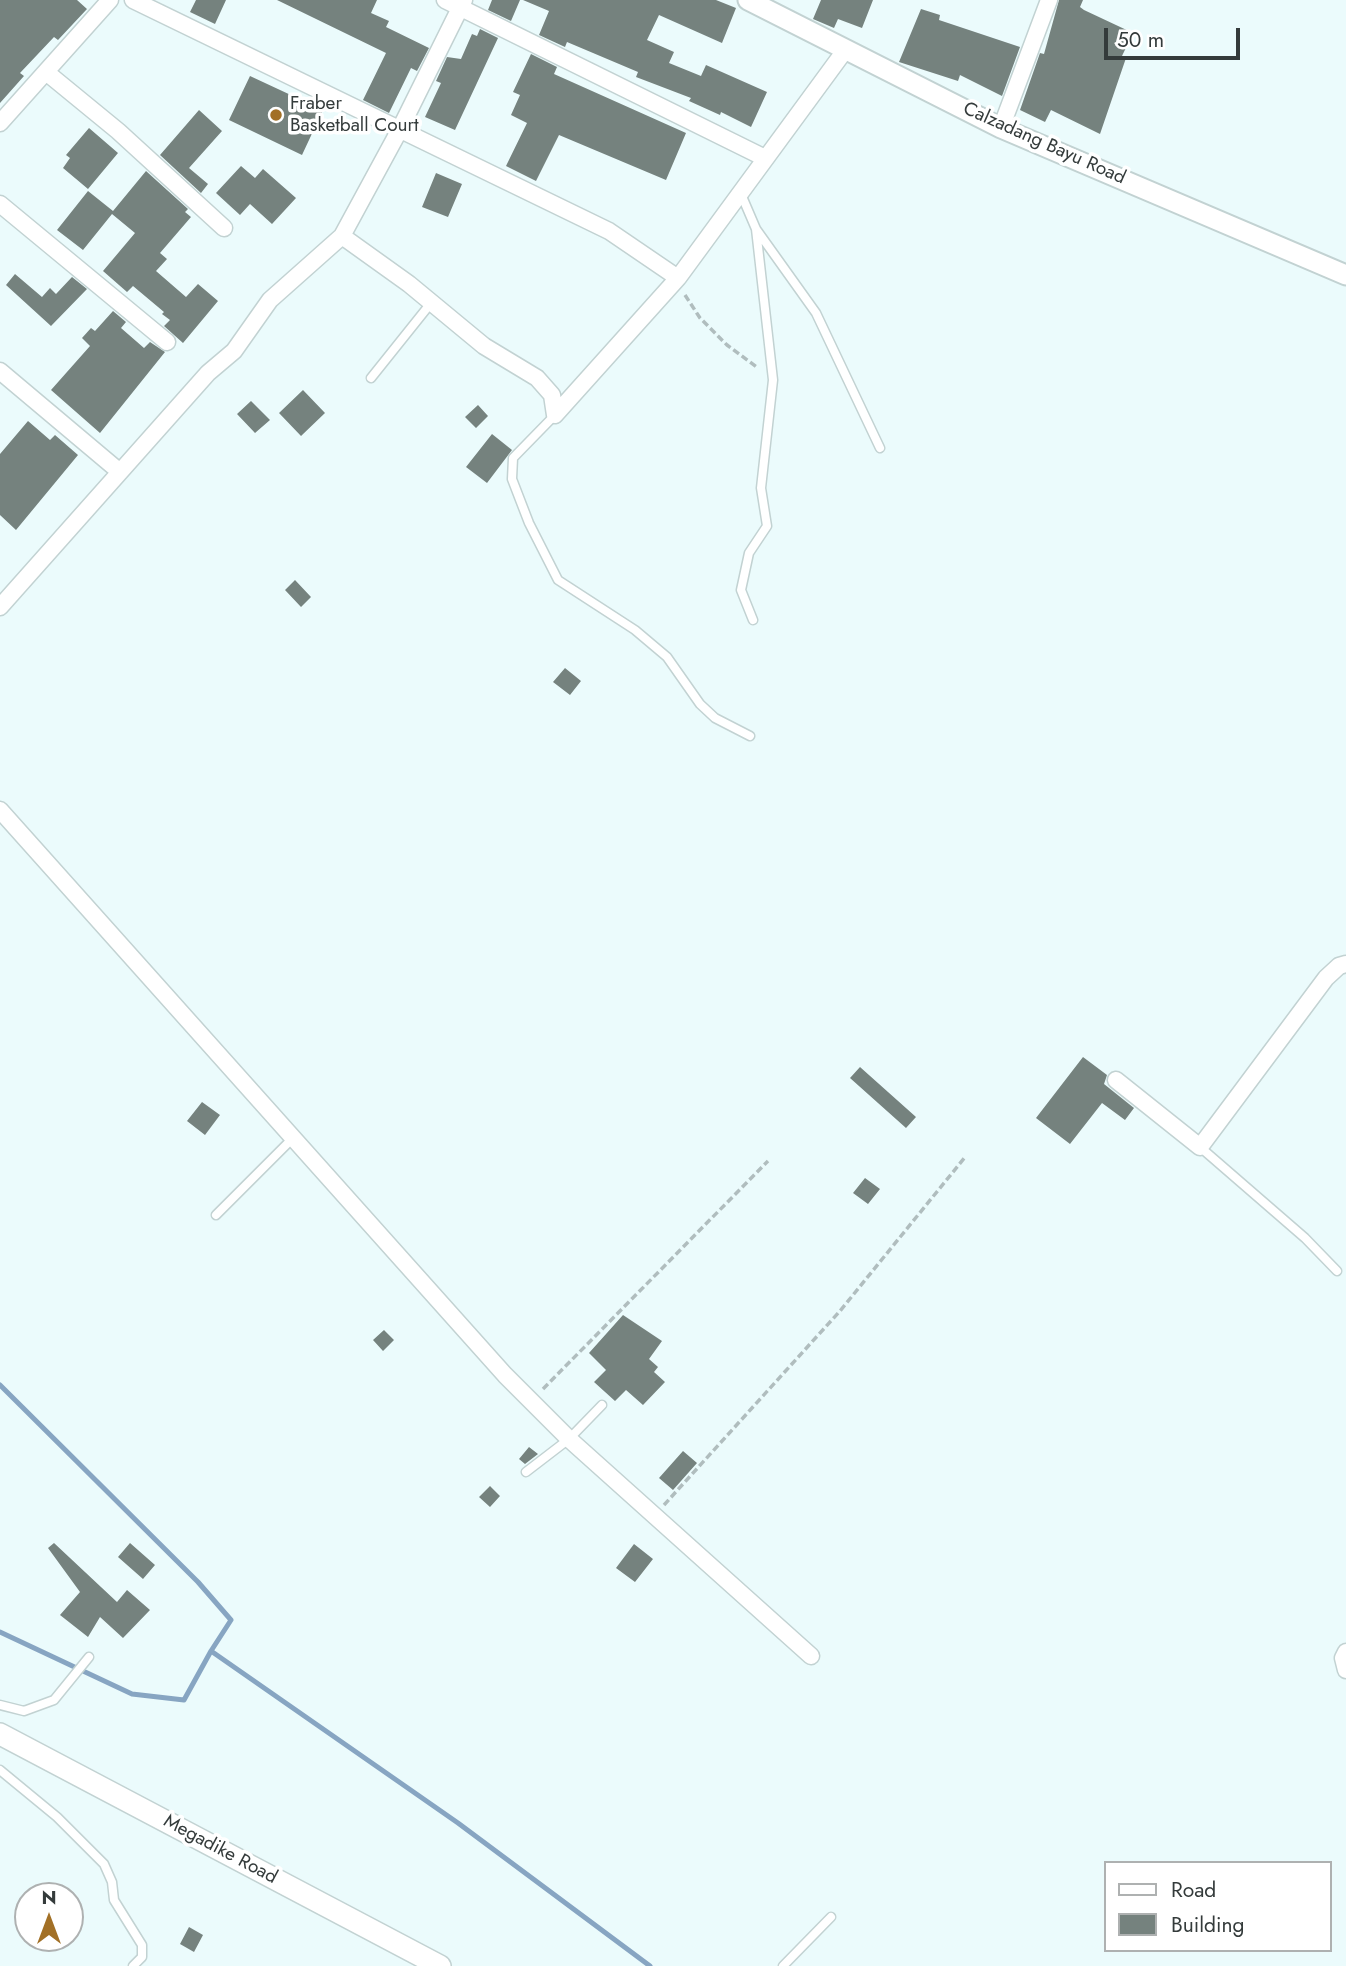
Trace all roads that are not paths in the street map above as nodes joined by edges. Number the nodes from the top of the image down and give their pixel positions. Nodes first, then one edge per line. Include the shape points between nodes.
1 (109, 0) edge
2 (133, 0) edge
3 (445, 0) edge
4 (748, 0) edge
5 (1049, 0) edge
6 (463, 4) edge
7 (846, 48) junction
8 (46, 72) junction
9 (0, 123) edge
10 (1001, 128) junction
11 (399, 131) junction
12 (765, 158) junction
13 (740, 191) junction
14 (0, 204) edge
15 (223, 228) dead end
16 (756, 229) junction
17 (342, 236) junction
18 (1346, 275) edge
19 (678, 278) junction
20 (432, 303) junction
21 (167, 342) dead end
22 (0, 371) edge
23 (371, 378) dead end
24 (555, 415) junction
25 (880, 448) dead end
26 (120, 472) junction
27 (0, 607) edge
28 (753, 620) dead end
29 (750, 736) dead end
30 (0, 810) edge
31 (1346, 964) edge
32 (1116, 1080) dead end
33 (292, 1139) junction
34 (1200, 1147) junction
35 (216, 1215) dead end
36 (1337, 1271) dead end
37 (602, 1405) dead end
38 (569, 1439) junction
39 (526, 1472) dead end
40 (1346, 1652) edge
41 (811, 1656) dead end
42 (86, 1660) dead end
43 (1346, 1670) edge
44 (0, 1705) edge
45 (0, 1734) edge
46 (0, 1770) edge
47 (831, 1917) dead end
48 (133, 1966) edge
49 (440, 1966) edge
50 (783, 1966) edge

1 - 8 street
2 - 11 street
3 - 6 street
4 - 7 street, Calzadang Bayu Road
5 - 10 street
6 - 11 street
6 - 12 street
7 - 10 street, Calzadang Bayu Road
7 - 12 street
8 - 9 street
8 - 15 street
10 - 18 street, Calzadang Bayu Road
11 - 17 street
11 - 19 street via 609,231
12 - 13 street
13 - 16 lane
13 - 19 street
14 - 21 street
16 - 25 lane via 816,313
16 - 28 lane via 773,380 761,488 767,526 749,553 741,590
17 - 20 street
17 - 26 street via 270,300 234,351 208,373
19 - 24 street
20 - 23 lane
20 - 24 street via 484,346 537,378 552,395
22 - 26 street
24 - 29 lane via 513,458 512,479 528,523 558,580 635,630 667,657 715,718
26 - 27 street
30 - 33 street
31 - 34 street via 1326,978
32 - 34 street
33 - 35 lane
33 - 38 street
34 - 36 lane
37 - 38 lane
38 - 39 lane
38 - 41 street
40 - 43 street
42 - 44 lane via 54,1700 41,1707 24,1711
45 - 49 main road, Megadike Road
46 - 48 lane via 104,1864 114,1900 142,1945 142,1957
47 - 50 lane

